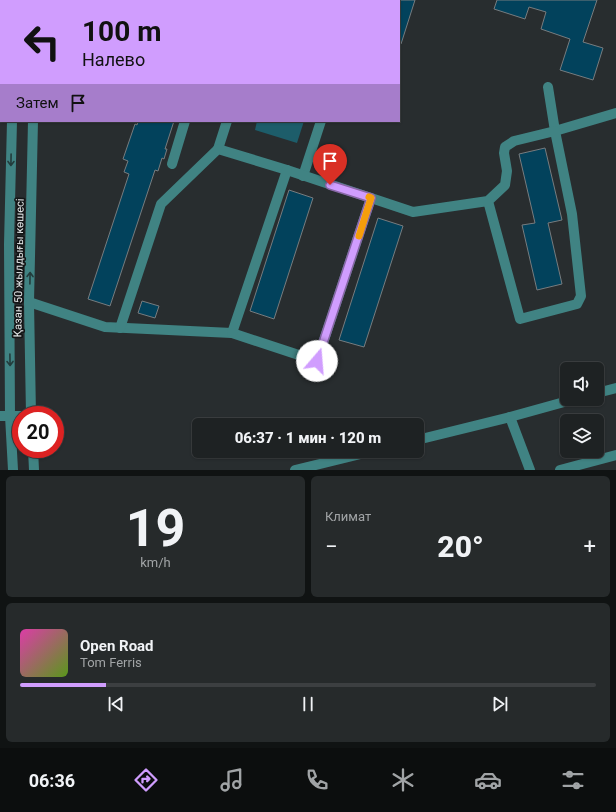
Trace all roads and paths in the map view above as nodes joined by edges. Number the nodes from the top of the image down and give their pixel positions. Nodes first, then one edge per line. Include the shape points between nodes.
1 (548, 87) dead end
2 (616, 113) edge
3 (12, 122) edge
4 (33, 122) edge
5 (185, 122) edge
6 (227, 122) edge
7 (321, 122) edge
8 (555, 131) junction
9 (218, 149) junction
10 (172, 164) dead end
11 (287, 170) junction
12 (303, 176) junction
13 (371, 198) junction
14 (488, 201) junction
15 (4, 244) edge
16 (29, 302) junction
17 (120, 328) junction
18 (232, 333) junction
19 (616, 388) edge
20 (604, 391) edge
21 (560, 403) edge
22 (31, 406) edge
23 (5, 416) edge
24 (510, 418) junction
25 (424, 438) edge
26 (616, 455) edge
27 (33, 458) edge
28 (344, 458) edge
29 (527, 469) edge
30 (13, 470) edge
31 (34, 470) edge
32 (295, 470) edge
33 (560, 470) edge

1 - 8 street
2 - 8 street
3 -> 15 street, Қазан 50 жылдығы көшесі
16 -> 4 street, Қазан 50 жылдығы көшесі
5 - 10 street
6 - 9 street
7 - 12 street
8 - 14 street via 514,141 505,147 505,185
8 - 14 street via 572,214 581,296 577,304 520,319
9 - 11 street
9 - 17 street via 161,204
11 - 12 street
11 - 18 street
12 - 13 street
13 - 14 street via 413,212
13 - 18 street via 317,361
15 -> 23 street, Қазан 50 жылдығы көшесі
16 - 17 street via 105,327
16 - 22 street, Қазан 50 жылдығы көшесі
17 - 18 street
19 - 20 street
21 - 24 street
23 - 30 street, Қазан 50 жылдығы көшесі
24 - 25 street
24 - 29 street
26 - 33 street
27 - 31 street
28 - 32 street

